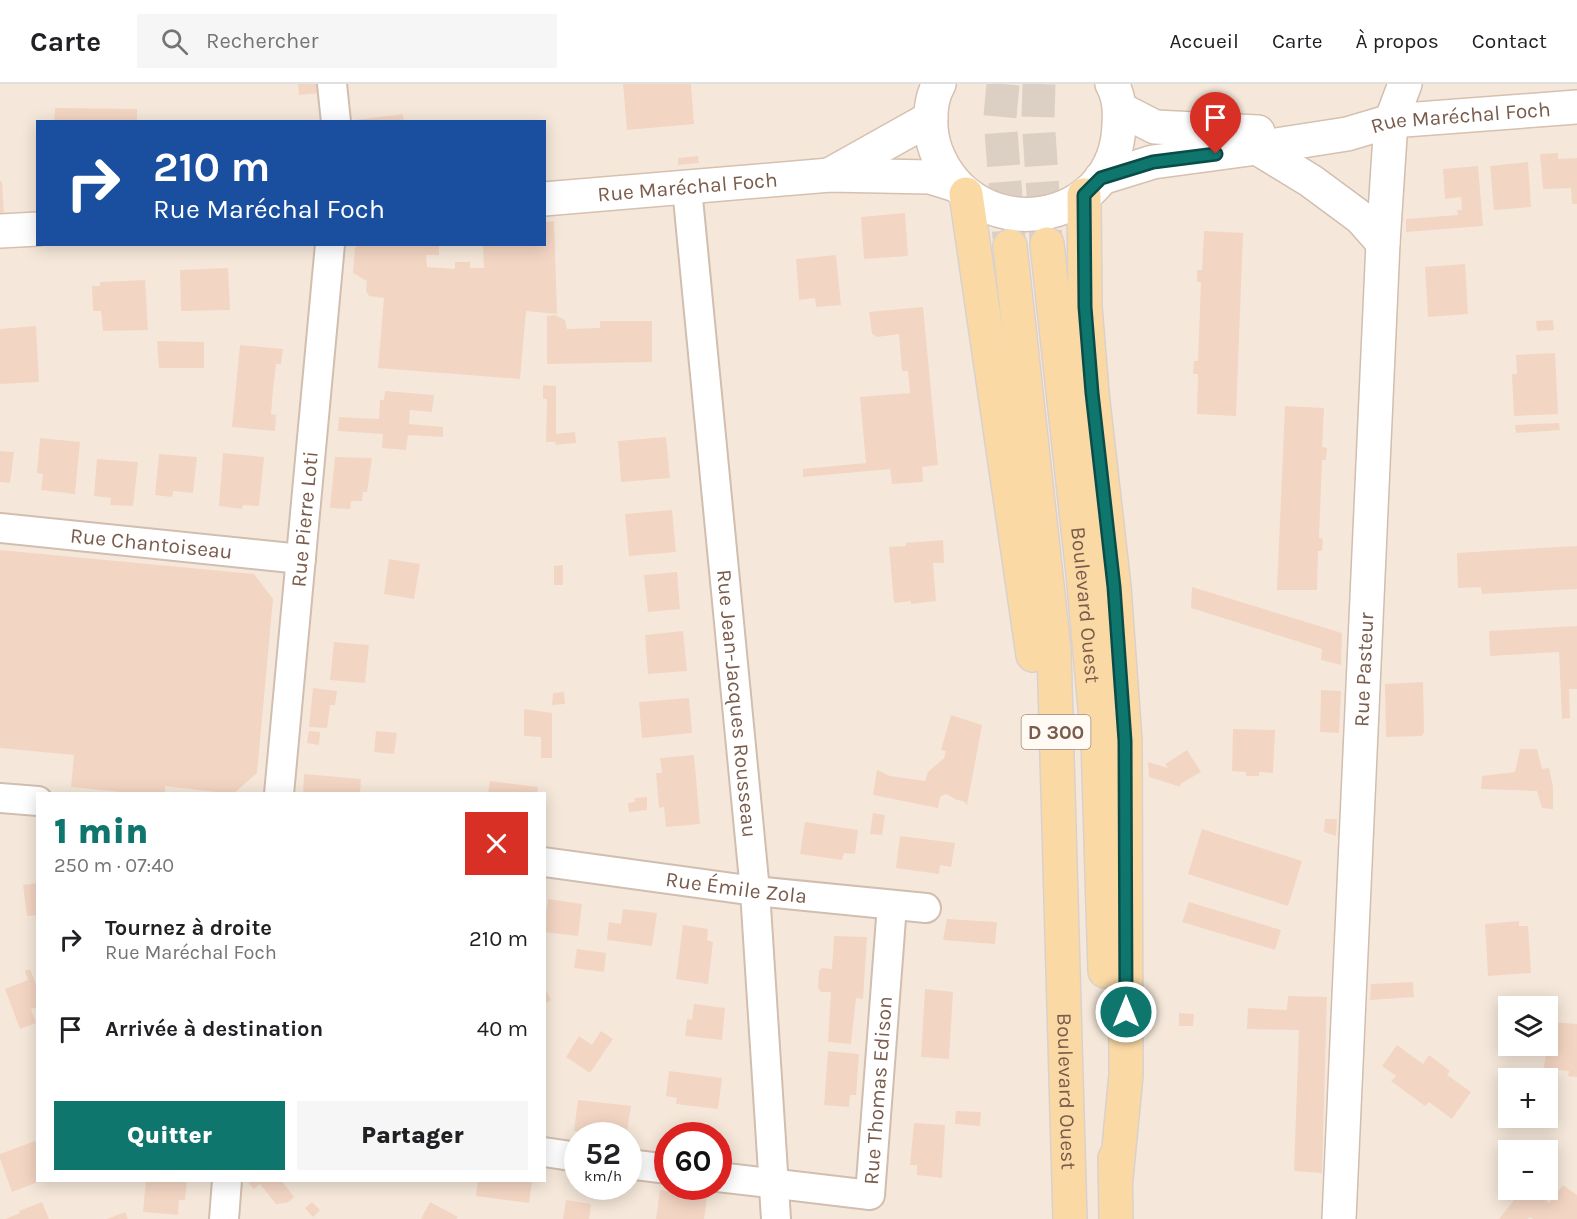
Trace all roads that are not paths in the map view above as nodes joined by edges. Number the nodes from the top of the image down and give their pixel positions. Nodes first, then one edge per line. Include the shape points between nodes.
1 (332, 84) edge
2 (939, 84) edge
3 (1406, 84) edge
4 (1116, 97) edge
5 (1577, 107) edge
6 (931, 118) junction
7 (336, 120) edge
8 (1391, 121) junction
9 (1347, 134) junction
10 (1257, 148) junction
11 (830, 175) junction
12 (1093, 187) junction
13 (687, 188) junction
14 (961, 190) junction
15 (546, 199) edge
16 (36, 229) edge
17 (0, 231) edge
18 (1383, 243) junction
19 (1047, 244) tunnel mouth
20 (330, 246) edge
21 (1010, 246) tunnel mouth
22 (0, 528) edge
23 (301, 559) junction
24 (279, 792) edge
25 (0, 798) edge
26 (36, 801) edge
27 (1059, 820) junction
28 (546, 862) edge
29 (755, 891) junction
30 (892, 905) junction
31 (926, 908) dead end
32 (546, 1152) edge
33 (564, 1154) edge
34 (1116, 1178) junction
35 (732, 1179) edge
36 (227, 1182) edge
37 (774, 1185) junction
38 (224, 1219) edge
39 (776, 1219) edge
40 (1070, 1219) edge
41 (1116, 1219) edge
42 (1339, 1219) edge

1 - 7 street
2 - 6 main road
3 - 8 main road, Rue Pasteur
4 - 9 main road, Rue Maréchal Foch via 1155,127
4 - 12 main road via 1119,136 1112,159
5 - 8 main road, Rue Maréchal Foch
6 - 11 main road, Rue Maréchal Foch
6 - 14 main road via 933,143 942,167
8 - 9 main road, Rue Maréchal Foch
8 - 18 main road, Rue Pasteur
9 - 10 main road, Rue Maréchal Foch
10 - 12 main road, Rue Maréchal Foch via 1153,162
10 - 18 main road via 1361,218
11 - 13 main road, Rue Maréchal Foch
11 - 14 main road, Rue Maréchal Foch via 930,177
12 - 14 main road, Rue Maréchal Foch via 1063,208 1039,215 996,211
12 - 34 main road via 1086,318 1114,587 1125,741 1126,1075
13 - 15 main road, Rue Maréchal Foch
13 - 29 street, Rue Jean-Jacques Rousseau
14 - 27 main road
16 - 17 main road
18 - 42 main road, Rue Pasteur
19 - 34 main road, Boulevard Ouest / D 300 via 1098,741
20 - 23 street, Rue Pierre Loti
21 - 27 main road, Boulevard Ouest / D 300 via 1054,650
22 - 23 street, Rue Chantoiseau
23 - 24 street, Rue Pierre Loti
25 - 26 street
27 - 40 main road, Boulevard Ouest / D 300
28 - 29 street, Rue Émile Zola
29 - 30 street, Rue Émile Zola
29 - 37 street, Rue Jean-Jacques Rousseau
30 - 31 street, Rue Émile Zola
30 - 37 street, Rue Thomas Edison via 870,1195
32 - 33 street
34 - 41 main road, Boulevard Ouest / D 300
35 - 37 street, Rue Thomas Edison
36 - 38 street
37 - 39 street, Rue Jean-Jacques Rousseau

